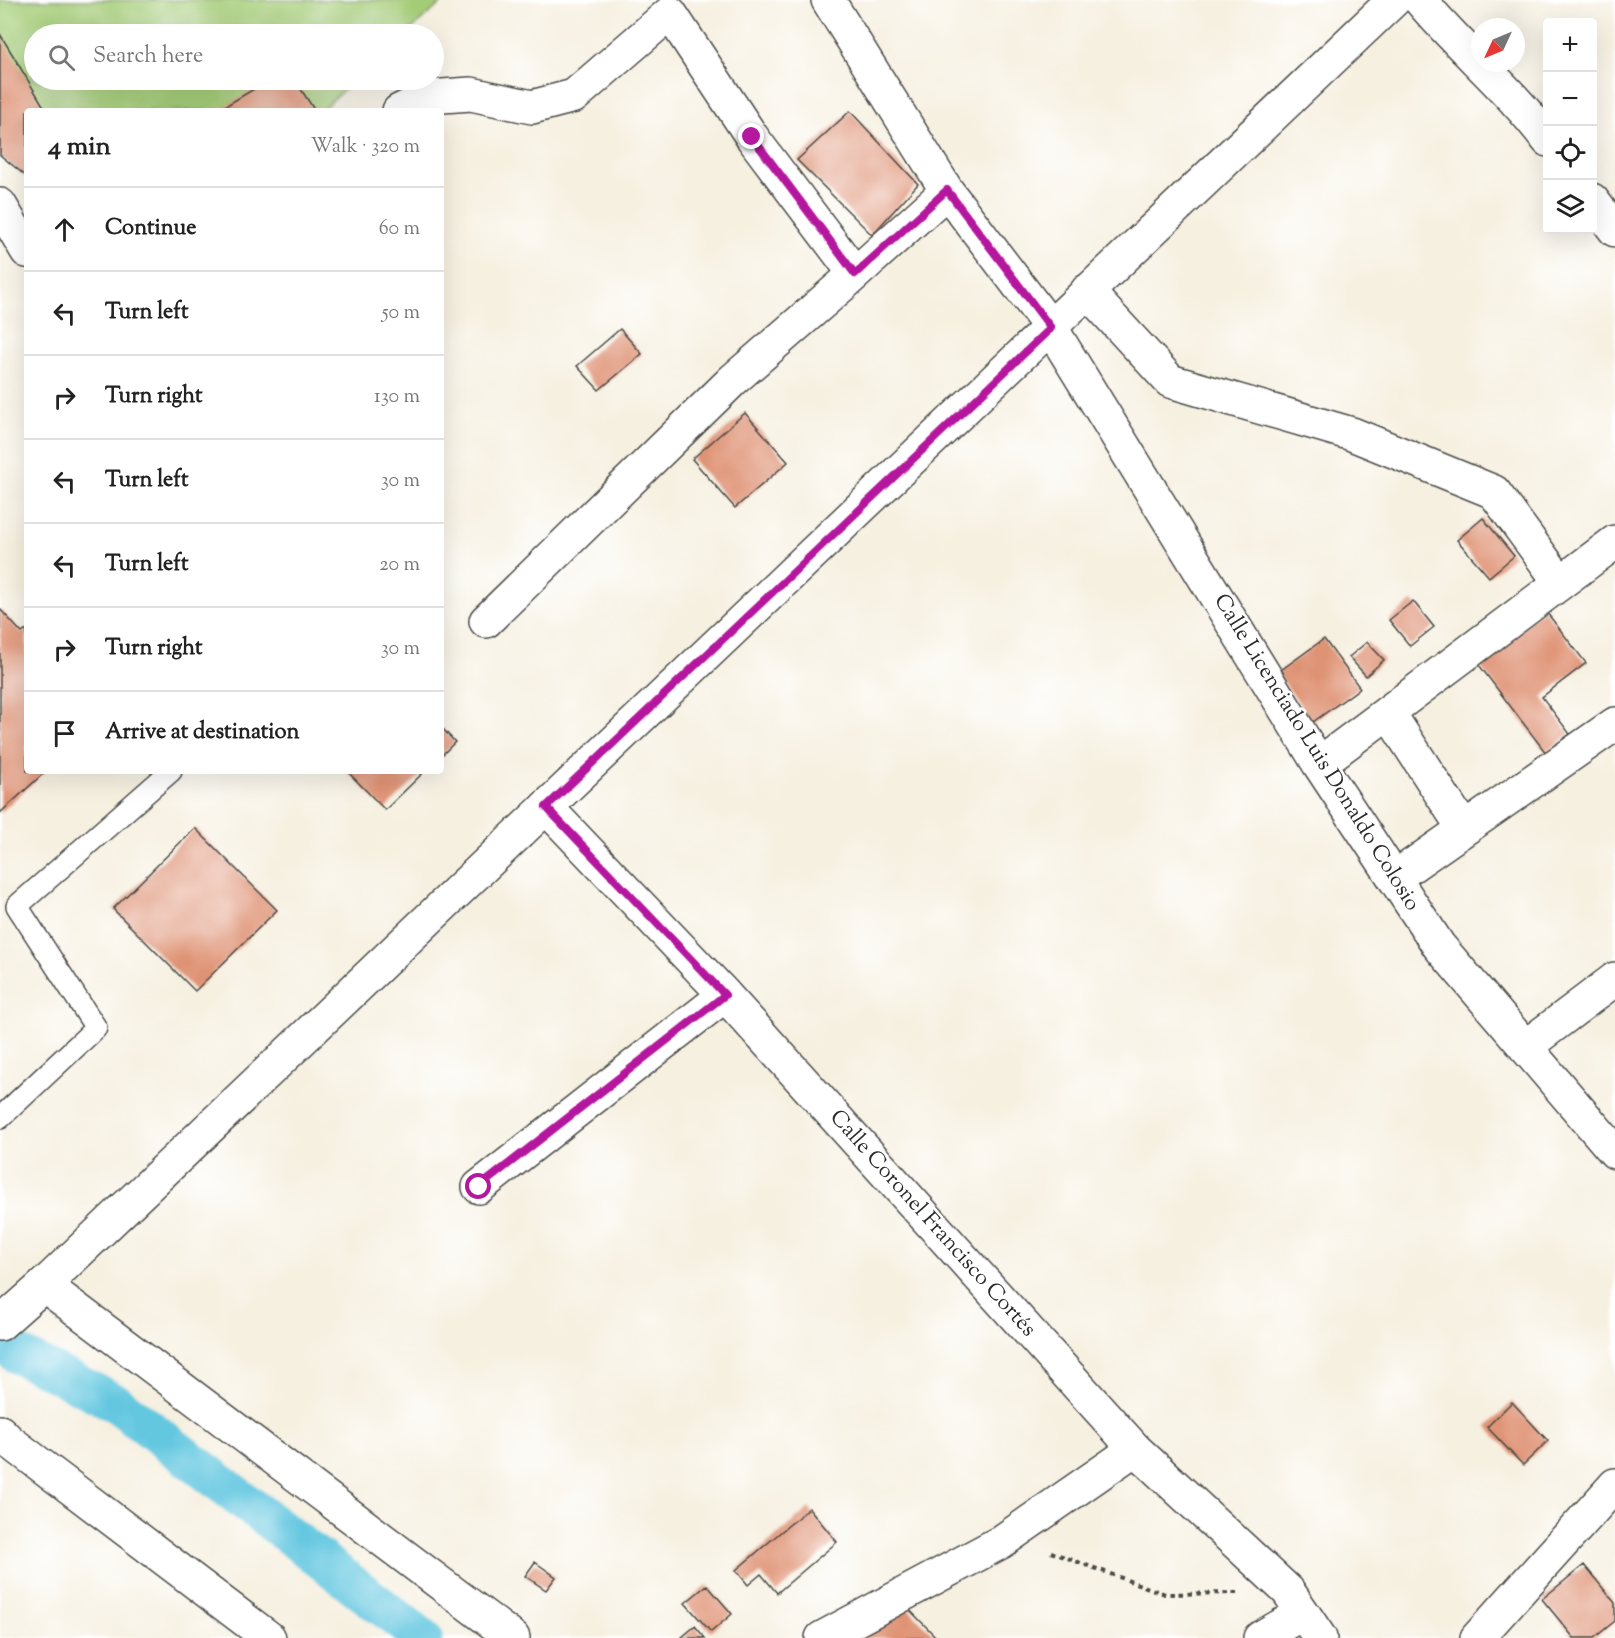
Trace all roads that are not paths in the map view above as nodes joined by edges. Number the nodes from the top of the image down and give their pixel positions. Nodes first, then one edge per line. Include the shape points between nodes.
1 (828, 0) edge
2 (1395, 0) edge
3 (1420, 0) edge
4 (677, 6) edge
5 (405, 108) edge
6 (1543, 133) edge
7 (947, 190) junction
8 (0, 204) edge
9 (1597, 205) edge
10 (1615, 230) edge
11 (24, 246) edge
12 (855, 274) junction
13 (1087, 291) junction
14 (1051, 328) junction
15 (1615, 542) edge
16 (1560, 582) junction
17 (486, 621) dead end
18 (1388, 712) junction
19 (1615, 724) edge
20 (1318, 764) junction
21 (168, 774) edge
22 (546, 807) junction
23 (1464, 829) junction
24 (1394, 878) junction
25 (1615, 979) edge
26 (725, 995) junction
27 (1525, 1047) junction
28 (0, 1118) edge
29 (1612, 1145) edge
30 (479, 1187) dead end
31 (44, 1285) junction
32 (0, 1324) edge
33 (0, 1432) edge
34 (1135, 1449) junction
35 (1615, 1485) edge
36 (1304, 1614) edge
37 (269, 1638) edge
38 (513, 1638) edge
39 (822, 1638) edge
40 (1260, 1638) edge
41 (1477, 1638) edge

1 - 7 street, Calle Licenciado Luis Donaldo Colosio
2 - 13 street
3 - 6 street
4 - 5 street via 574,96 532,107 471,94 428,97
4 - 12 street via 752,137
7 - 12 street
7 - 14 street, Calle Licenciado Luis Donaldo Colosio
8 - 11 street
9 - 10 street
12 - 17 street via 733,380
13 - 14 street
13 - 16 street via 1170,381 1352,434 1494,492
14 - 20 street, Calle Licenciado Luis Donaldo Colosio
14 - 22 street
15 - 16 street
16 - 18 street
18 - 20 street
18 - 23 street
19 - 23 street
20 - 24 street, Calle Licenciado Luis Donaldo Colosio
21 - 28 lane via 17,906 96,1028
22 - 26 street, Calle Coronel Francisco Cortés
22 - 31 street
23 - 24 street
24 - 27 street, Calle Licenciado Luis Donaldo Colosio via 1439,946
25 - 27 street
26 - 30 street
26 - 34 street, Calle Coronel Francisco Cortés
27 - 29 street, Calle Licenciado Luis Donaldo Colosio
31 - 32 street
31 - 38 street
33 - 37 street
34 - 36 street, Calle Coronel Francisco Cortés
34 - 39 street via 1001,1542
35 - 41 street
36 - 40 street

